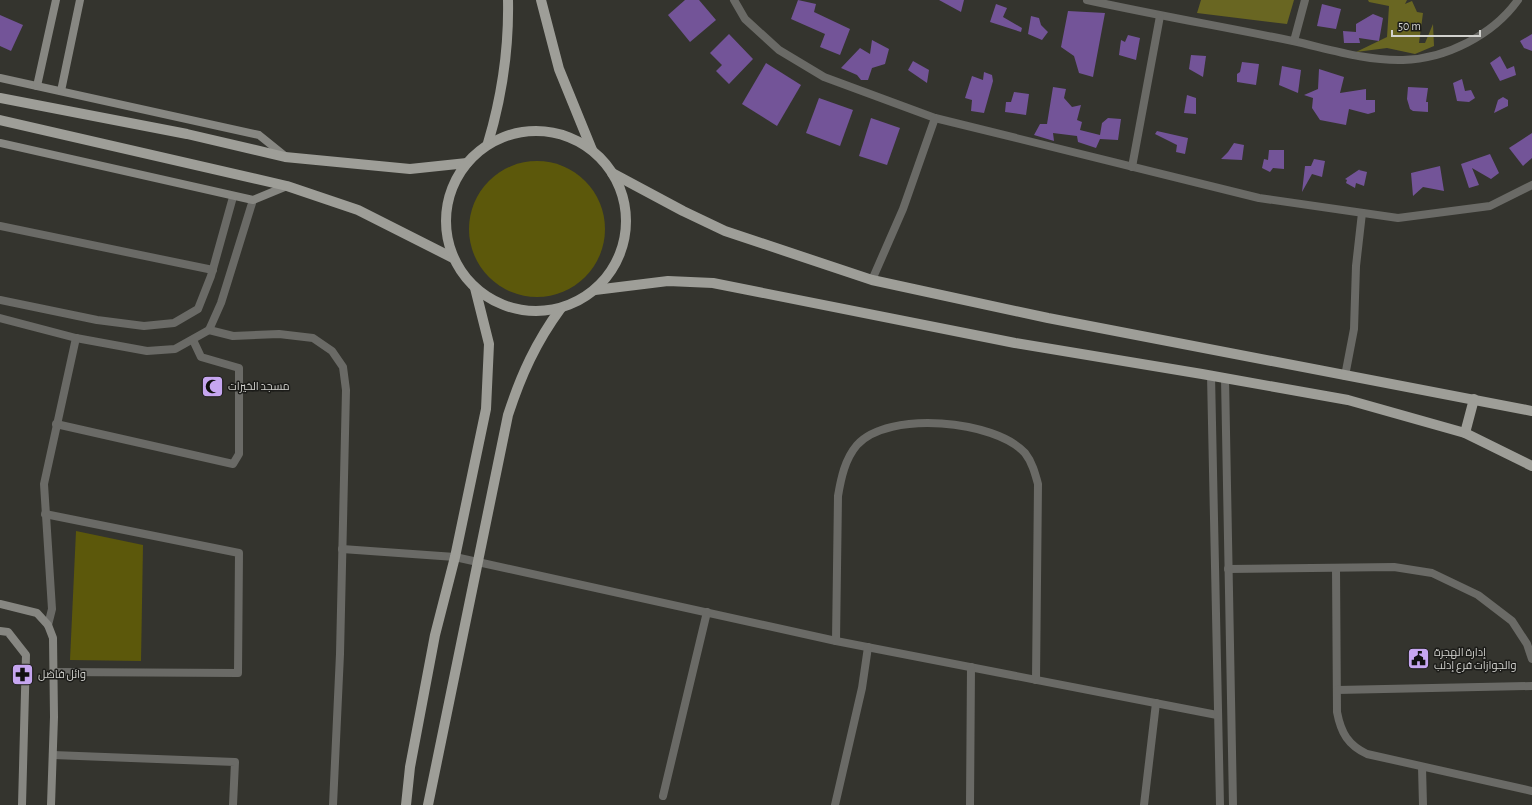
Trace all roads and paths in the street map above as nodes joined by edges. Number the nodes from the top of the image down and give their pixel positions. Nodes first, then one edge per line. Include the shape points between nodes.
1 (56, 0) edge
2 (80, 0) edge
3 (508, 0) edge
4 (541, 0) edge
5 (734, 0) edge
6 (1087, 0) edge
7 (1305, 0) edge
8 (1518, 0) edge
9 (1160, 16) junction
10 (1294, 41) junction
11 (0, 78) edge
12 (37, 86) junction
13 (61, 91) junction
14 (0, 98) edge
15 (935, 118) junction
16 (0, 120) edge
17 (0, 143) edge
18 (488, 143) junction
19 (592, 150) junction
20 (285, 157) junction
21 (467, 163) junction
22 (1132, 167) junction
23 (612, 173) junction
24 (1532, 185) edge
25 (287, 186) junction
26 (233, 197) junction
27 (253, 200) junction
28 (1362, 213) junction
29 (0, 226) edge
30 (453, 258) junction
31 (213, 270) junction
32 (872, 280) junction
33 (475, 288) junction
34 (595, 290) junction
35 (0, 300) edge
36 (561, 308) junction
37 (0, 318) edge
38 (209, 330) junction
39 (76, 338) junction
40 (193, 340) junction
41 (1211, 375) junction
42 (1345, 376) junction
43 (1224, 378) junction
44 (1474, 399) junction
45 (1532, 411) edge
46 (56, 424) junction
47 (1465, 433) junction
48 (1532, 466) edge
49 (45, 514) junction
50 (342, 549) junction
51 (455, 557) junction
52 (478, 561) junction
53 (1336, 568) junction
54 (1228, 569) junction
55 (0, 604) edge
56 (707, 612) junction
57 (48, 625) junction
58 (0, 631) edge
59 (836, 641) junction
60 (868, 647) junction
61 (1532, 660) edge
62 (971, 667) junction
63 (54, 672) junction
64 (1036, 680) junction
65 (1532, 686) edge
66 (1337, 690) junction
67 (1156, 703) junction
68 (1218, 714) junction
69 (53, 756) junction
70 (1422, 767) junction
71 (1532, 791) edge
72 (664, 796) dead end
73 (22, 805) edge
74 (51, 805) edge
75 (233, 805) edge
76 (333, 805) edge
77 (406, 805) edge
78 (428, 805) edge
79 (835, 805) edge
80 (970, 805) edge
81 (1144, 805) edge
82 (1220, 805) edge
83 (1233, 805) edge
84 (1423, 805) edge

1 - 12 main road
2 - 13 main road
3 - 18 main road via 509,35 501,91
4 - 19 main road via 559,69
5 - 15 street via 746,19 779,50 824,77
6 - 9 street
7 - 10 street
8 - 10 street via 1482,34 1442,54 1403,60 1346,54
9 - 10 street
9 - 22 street
11 - 12 main road
12 - 13 main road
13 - 20 main road via 259,135
14 - 20 main road via 187,134
15 - 22 street
15 - 32 street via 903,209
16 - 25 main road
17 - 26 main road
18 - 19 main road via 509,135 541,131 572,138
18 - 21 main road
19 - 23 main road
20 - 21 main road via 410,169
21 - 30 main road via 454,185 446,217
22 - 28 street via 1259,198
23 - 32 main road via 725,231
23 - 34 main road via 625,205 625,237 618,259 607,278
24 - 28 street via 1490,206 1398,218
25 - 27 main road
25 - 30 main road via 358,210
26 - 27 main road
26 - 31 street
27 - 38 street via 222,303
28 - 42 street via 1356,266 1354,329
29 - 31 street
30 - 33 main road
31 - 35 street via 198,309 174,323 144,326 97,320
32 - 42 main road via 1048,318
33 - 36 main road via 499,304 526,311
33 - 51 main road via 489,344 486,409
34 - 36 main road via 578,302
34 - 41 main road via 668,280 713,283 1015,343
36 - 52 main road via 544,332 521,376 508,414
37 - 39 street
38 - 40 street
38 - 50 street via 233,336 279,334 313,338 332,351 343,367 346,390
39 - 40 street via 147,351 175,349
39 - 46 street
40 - 46 street via 201,357 239,368 239,454 233,464
41 - 43 main road
41 - 68 street
42 - 44 main road
43 - 47 main road via 1348,400
43 - 54 street
44 - 45 main road
44 - 47 main road
46 - 49 street via 44,484
47 - 48 main road
49 - 57 street via 52,609
49 - 63 street via 239,553 238,673
50 - 51 street
50 - 76 street
51 - 52 street
51 - 77 main road via 435,634 410,767
52 - 56 street
52 - 78 main road
53 - 54 street
53 - 61 street via 1408,568 1432,573 1452,581 1478,595 1512,621 1527,644
53 - 66 street
54 - 83 street
55 - 57 main road via 37,613
56 - 59 street
56 - 72 street
57 - 63 main road via 53,638
58 - 73 main road via 8,632 26,655
59 - 60 street
59 - 64 street via 838,496 848,460 857,445 872,433 887,427 938,423 964,427 991,433 1011,442 1025,454 1034,468 1038,484
60 - 62 street
60 - 79 street via 860,701
62 - 64 street
62 - 80 street
63 - 69 main road
64 - 67 street
65 - 66 street
66 - 70 street via 1340,725 1350,743 1367,754
67 - 68 street
67 - 81 street
68 - 82 street
69 - 74 main road
69 - 75 street via 235,762
70 - 71 street
70 - 84 street

